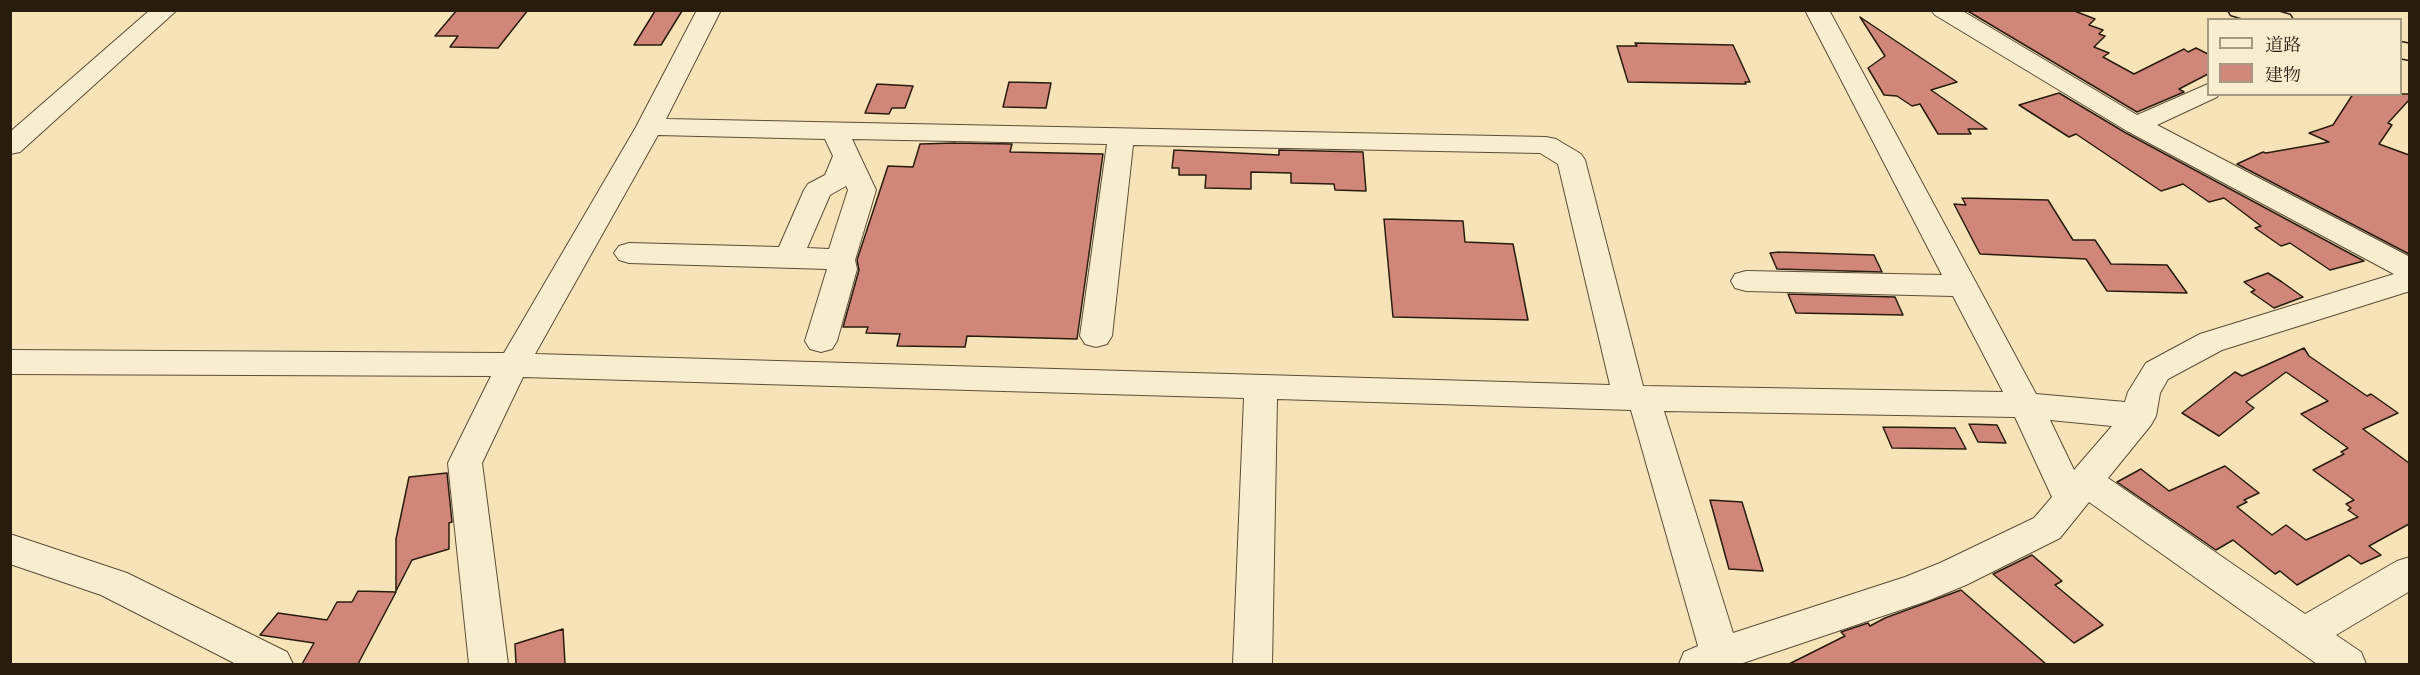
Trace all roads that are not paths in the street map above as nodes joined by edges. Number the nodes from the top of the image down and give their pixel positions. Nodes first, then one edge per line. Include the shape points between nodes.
1 (165, 10) edge
2 (709, 10) edge
3 (1817, 10) edge
4 (1943, 10) edge
5 (2244, 11) edge
6 (2273, 18) edge
7 (2207, 92) edge
8 (2136, 125) junction
9 (649, 127) junction
10 (835, 130) junction
11 (1121, 136) junction
12 (10, 146) edge
13 (847, 156) junction
14 (629, 253) dead end
15 (789, 257) junction
16 (840, 260) junction
17 (2409, 270) edge
18 (1746, 280) dead end
19 (2409, 280) edge
20 (1963, 286) junction
21 (1096, 336) dead end
22 (821, 341) dead end
23 (10, 362) edge
24 (513, 365) junction
25 (1261, 387) junction
26 (1636, 398) junction
27 (2026, 405) junction
28 (2139, 416) junction
29 (2078, 491) junction
30 (10, 549) edge
31 (2409, 572) edge
32 (2304, 634) junction
33 (1709, 659) edge
34 (273, 664) edge
35 (488, 664) edge
36 (1251, 664) edge
37 (2347, 664) edge

1 - 12 street
2 - 9 street
3 - 20 street
4 - 8 street
5 - 6 highway
7 - 8 street
8 - 17 street
9 - 10 street
9 - 24 street
10 - 11 street
10 - 13 street
11 - 21 street
11 - 26 street via 1546,145 1571,160
13 - 15 street via 837,180 818,190
13 - 16 street via 862,190
14 - 15 street
15 - 16 street
16 - 22 street via 842,269
18 - 20 street
19 - 28 street via 2211,342 2157,371 2144,392
20 - 27 street
23 - 24 street
24 - 25 street
24 - 35 street via 465,463
25 - 26 street
25 - 36 street
26 - 27 street
26 - 33 street
27 - 28 street
27 - 29 street
28 - 29 street
29 - 32 street
29 - 33 street via 2047,528 1953,574
30 - 34 street via 114,584
31 - 32 street
32 - 37 street

